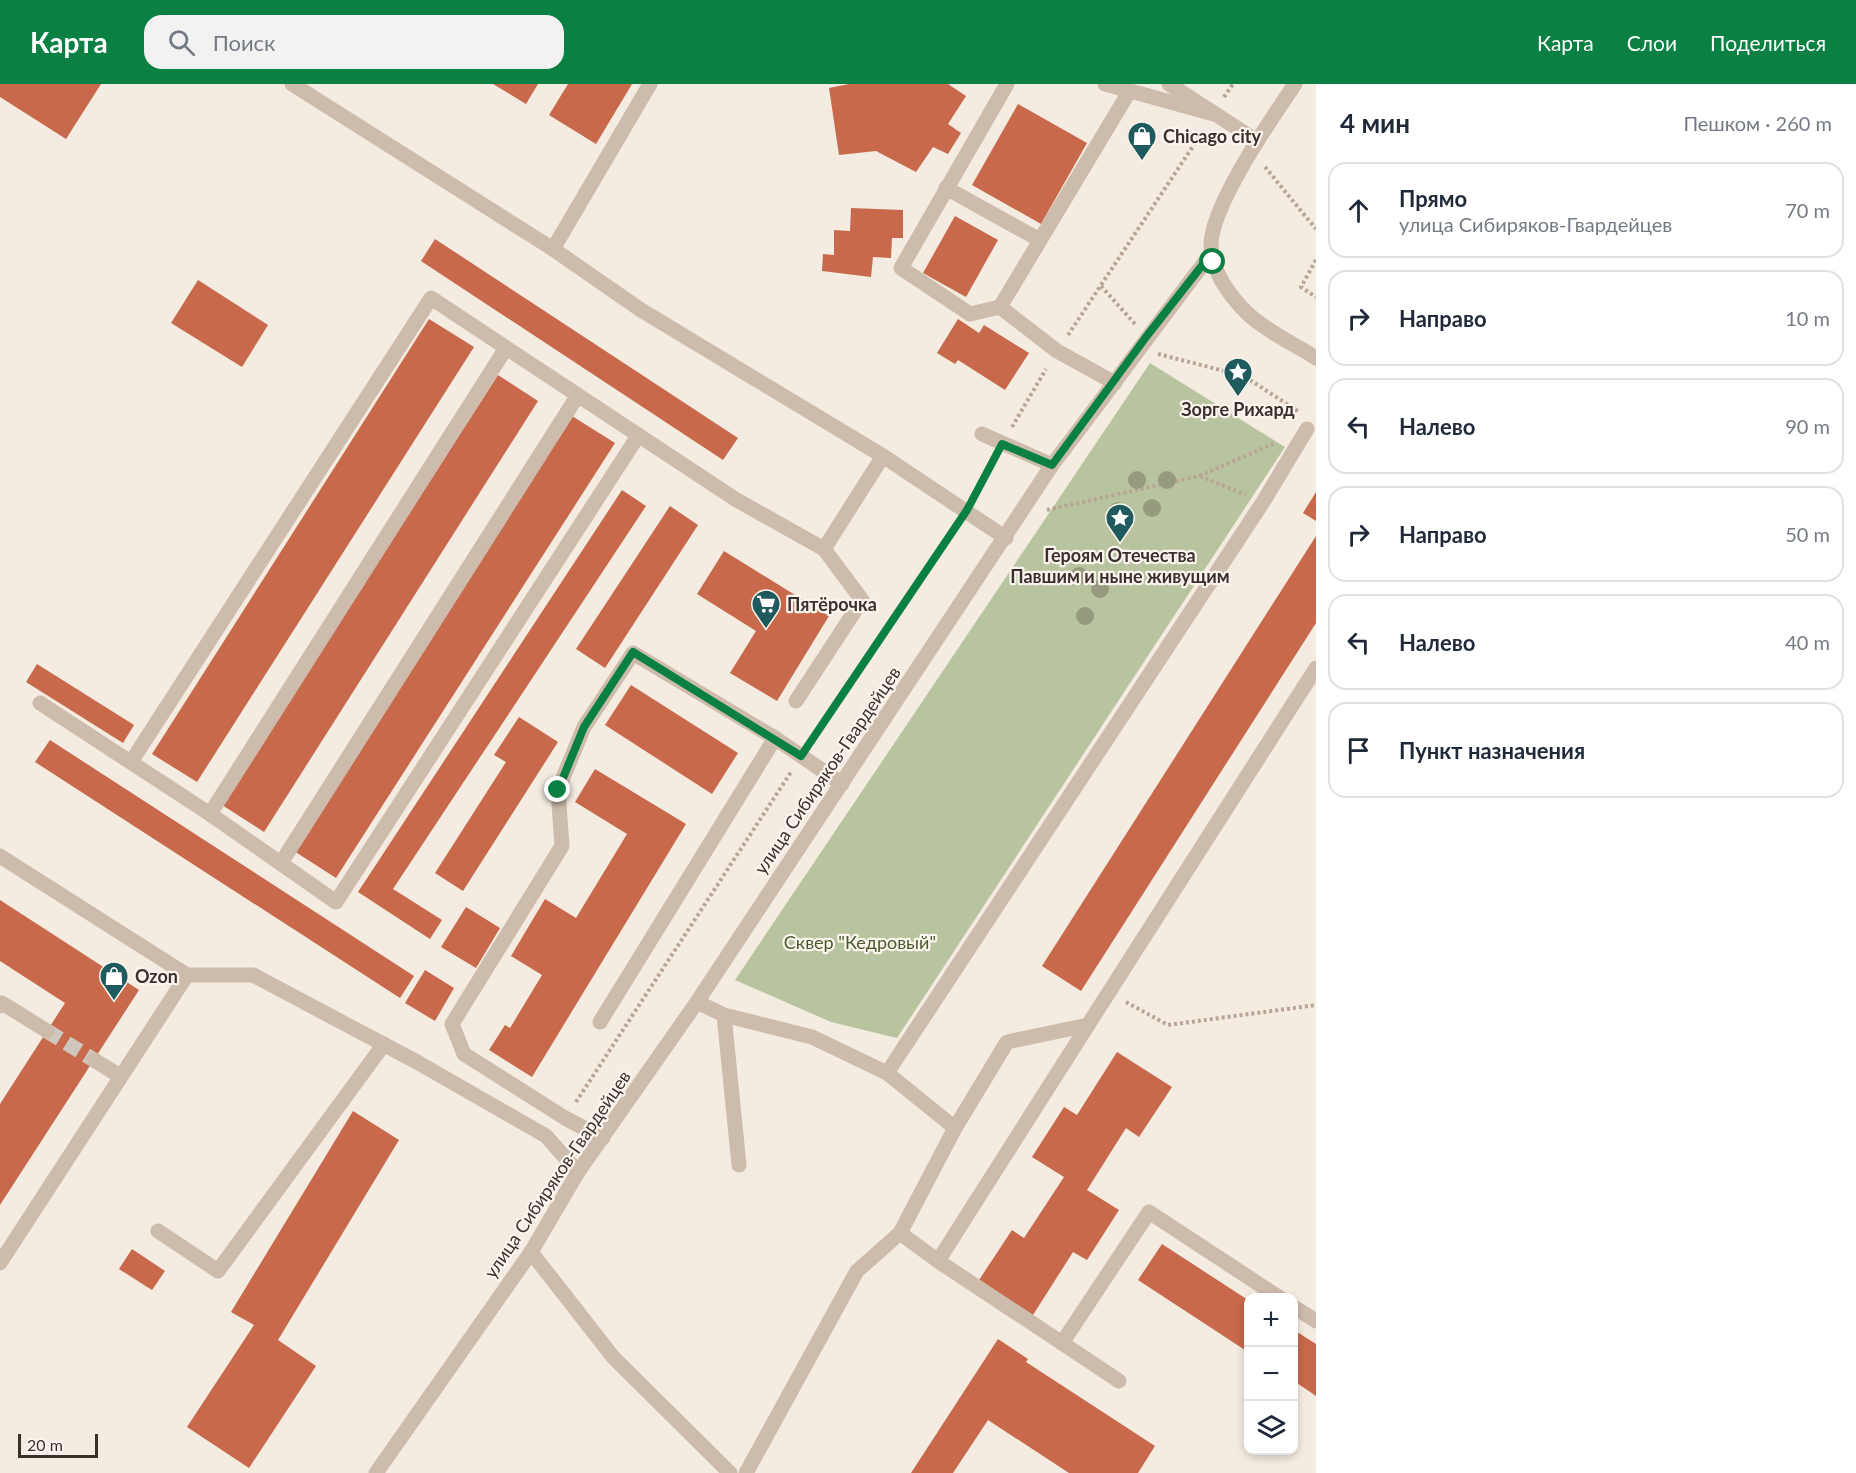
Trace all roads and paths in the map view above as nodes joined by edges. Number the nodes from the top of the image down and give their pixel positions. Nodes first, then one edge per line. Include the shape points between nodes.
1 (292, 84) edge
2 (650, 84) edge
3 (1006, 84) edge
4 (1105, 84) edge
5 (1169, 84) edge
6 (1233, 84) edge
7 (1295, 84) edge
8 (1129, 92) junction
9 (1214, 114) junction
10 (1257, 141) junction
11 (946, 188) junction
12 (1316, 229) edge
13 (1040, 240) junction
14 (553, 249) junction
15 (1211, 254) junction
16 (1316, 260) edge
17 (1101, 286) junction
18 (1316, 297) edge
19 (1000, 307) junction
20 (1146, 337) junction
21 (506, 348) junction
22 (1057, 351) junction
23 (1316, 358) edge
24 (1115, 383) junction
25 (578, 395) junction
26 (1307, 429) junction
27 (982, 434) dead end
28 (638, 436) junction
29 (1002, 444) junction
30 (883, 456) junction
31 (1052, 465) junction
32 (1199, 476) junction
33 (1263, 502) junction
34 (967, 510) junction
35 (1020, 516) junction
36 (1006, 538) junction
37 (824, 549) junction
38 (1316, 668) edge
39 (796, 701) dead end
40 (40, 703) dead end
41 (775, 738) junction
42 (801, 756) junction
43 (131, 762) junction
44 (842, 784) junction
45 (210, 814) junction
46 (0, 856) edge
47 (281, 863) junction
48 (188, 975) junction
49 (1109, 992) junction
50 (697, 1002) junction
51 (1, 1004) edge
52 (1316, 1005) edge
53 (724, 1015) junction
54 (600, 1022) dead end
55 (1088, 1025) junction
56 (47, 1031) tunnel mouth
57 (384, 1044) junction
58 (94, 1060) tunnel mouth
59 (887, 1072) junction
60 (120, 1076) junction
61 (565, 1118) junction
62 (955, 1128) junction
63 (603, 1138) junction
64 (739, 1165) dead end
65 (578, 1172) junction
66 (158, 1231) dead end
67 (900, 1233) junction
68 (531, 1252) junction
69 (938, 1262) junction
70 (0, 1263) edge
71 (1272, 1293) edge
72 (1298, 1310) edge
73 (1316, 1321) edge
74 (1062, 1343) junction
75 (1119, 1381) dead end
76 (376, 1473) edge
77 (730, 1473) edge
78 (746, 1473) edge

1 - 14 street
2 - 14 street
3 - 11 street
4 - 8 street
5 - 9 street
6 - 9 path
7 - 10 street
8 - 9 street
8 - 13 street
9 - 10 street
9 - 17 path
10 - 12 path via 1260,160
10 - 15 street via 1214,224
11 - 13 street
11 - 19 street via 901,268 970,314
13 - 19 street
14 - 30 street via 641,310
15 - 20 street, улица Сибиряков-Гвардейцев
15 - 23 street via 1223,285 1248,314
16 - 18 path via 1300,287
17 - 20 path
17 - 22 path
19 - 22 street
20 - 24 street, улица Сибиряков-Гвардейцев
20 - 26 path via 1153,353 1244,375 1311,420
21 - 25 street
21 - 43 street via 431,298
21 - 45 street
22 - 24 street
22 - 29 path
24 - 31 street, улица Сибиряков-Гвардейцев
25 - 28 street
25 - 47 street
26 - 32 path
26 - 33 street
27 - 29 street
28 - 37 street via 735,499
28 - 47 street via 336,902
29 - 31 street
29 - 34 path
30 - 34 street
30 - 37 street
31 - 35 street, улица Сибиряков-Гвардейцев
32 - 33 path
32 - 35 path
33 - 59 street
34 - 36 street
34 - 42 path
35 - 36 street, улица Сибиряков-Гвардейцев
36 - 44 street, улица Сибиряков-Гвардейцев
37 - 39 street via 862,600
38 - 49 street
40 - 43 street
41 - 42 street
41 - 54 street
41 - 61 street via 633,652 584,727 558,790 562,846 452,1024 464,1054
42 - 44 street
42 - 61 path
43 - 45 street
44 - 50 street, улица Сибиряков-Гвардейцев
45 - 47 street
46 - 48 street
48 - 57 street via 253,975
48 - 60 street
49 - 52 path via 1168,1025
49 - 55 street
50 - 53 street
50 - 63 street, улица Сибиряков-Гвардейцев
51 - 56 street
53 - 59 street via 812,1037
53 - 64 street
55 - 62 street via 1006,1042
55 - 69 street
57 - 65 street via 546,1136
57 - 66 street via 218,1271
58 - 60 street
59 - 62 street
60 - 70 street
61 - 63 street
62 - 67 street
63 - 65 street, улица Сибиряков-Гвардейцев
65 - 68 street, улица Сибиряков-Гвардейцев
67 - 69 street
67 - 78 street via 857,1271
68 - 76 street, улица Сибиряков-Гвардейцев
68 - 77 street via 613,1357
69 - 74 street
71 - 74 street via 1149,1212
72 - 73 street
74 - 75 street

